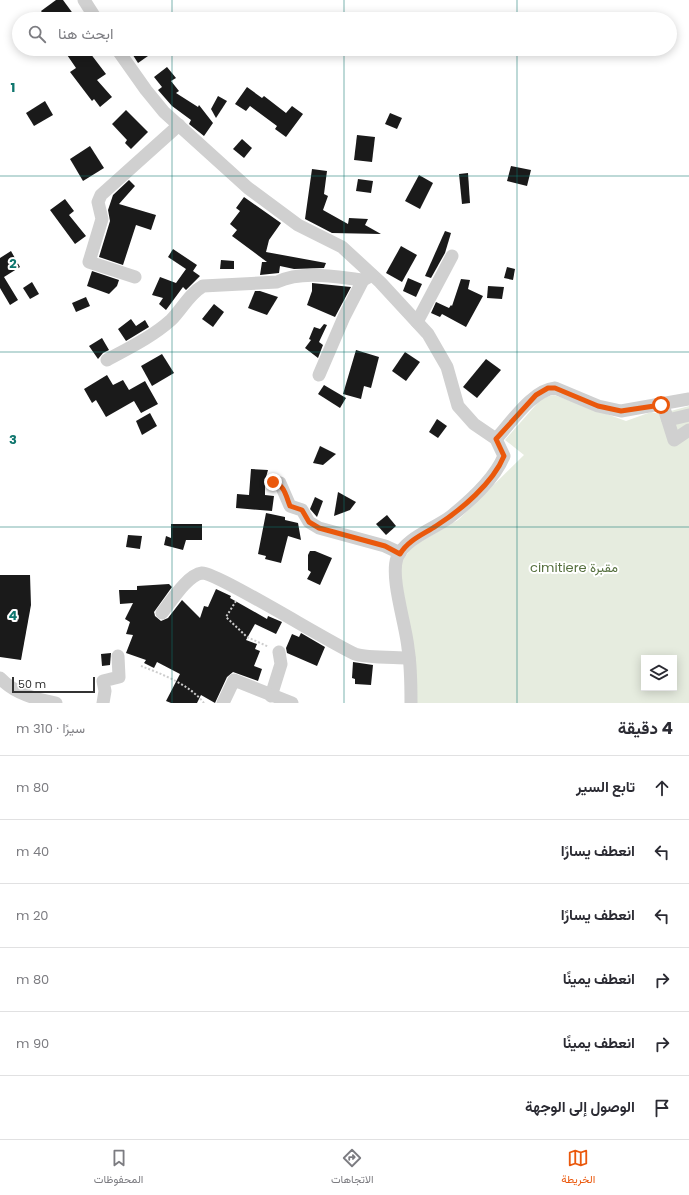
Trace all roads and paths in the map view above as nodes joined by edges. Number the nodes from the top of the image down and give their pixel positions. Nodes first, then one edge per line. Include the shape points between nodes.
1 (84, 0) edge
2 (92, 12) edge
3 (122, 56) edge
4 (179, 125) junction
5 (452, 256) dead end
6 (135, 277) dead end
7 (367, 277) junction
8 (417, 322) junction
9 (107, 360) dead end
10 (319, 375) dead end
11 (689, 399) edge
12 (663, 405) junction
13 (689, 415) edge
14 (668, 420) junction
15 (689, 430) edge
16 (496, 439) junction
17 (273, 482) dead end
18 (400, 554) junction
19 (242, 592) junction
20 (162, 613) dead end
21 (279, 652) joint
22 (118, 656) dead end
23 (409, 658) junction
24 (141, 666) dead end
25 (0, 678) edge
26 (271, 696) junction
27 (56, 703) edge
28 (103, 703) edge
29 (204, 703) edge
30 (223, 703) edge
31 (292, 703) edge
32 (411, 703) edge

1 - 2 street
3 - 4 street via 146,90
4 - 6 street via 120,176 101,195 98,202 102,219 90,262
4 - 7 street via 272,207 298,225 342,247
5 - 8 street
7 - 8 street
7 - 9 street via 297,276 277,282 203,286 194,291 170,321 150,336
7 - 10 street via 344,317
8 - 16 street via 428,334 447,367 458,406 474,424
11 - 12 street
12 - 14 street
12 - 16 street via 621,411 598,406 555,388 548,388 536,395
13 - 14 street
14 - 15 street via 674,440
16 - 18 street via 504,456 499,469 459,509 409,543
17 - 18 street via 280,483 290,506 302,510 309,522 319,528 385,546
18 - 23 street via 397,558 396,578
19 - 20 street via 213,576 197,574
19 - 21 path via 226,617 247,636
19 - 23 street via 357,655
21 - 26 street via 281,664
22 - 28 street via 119,677 103,681
23 - 32 street
24 - 29 path via 189,690
25 - 27 street via 16,691
26 - 30 street via 234,680
26 - 31 street

